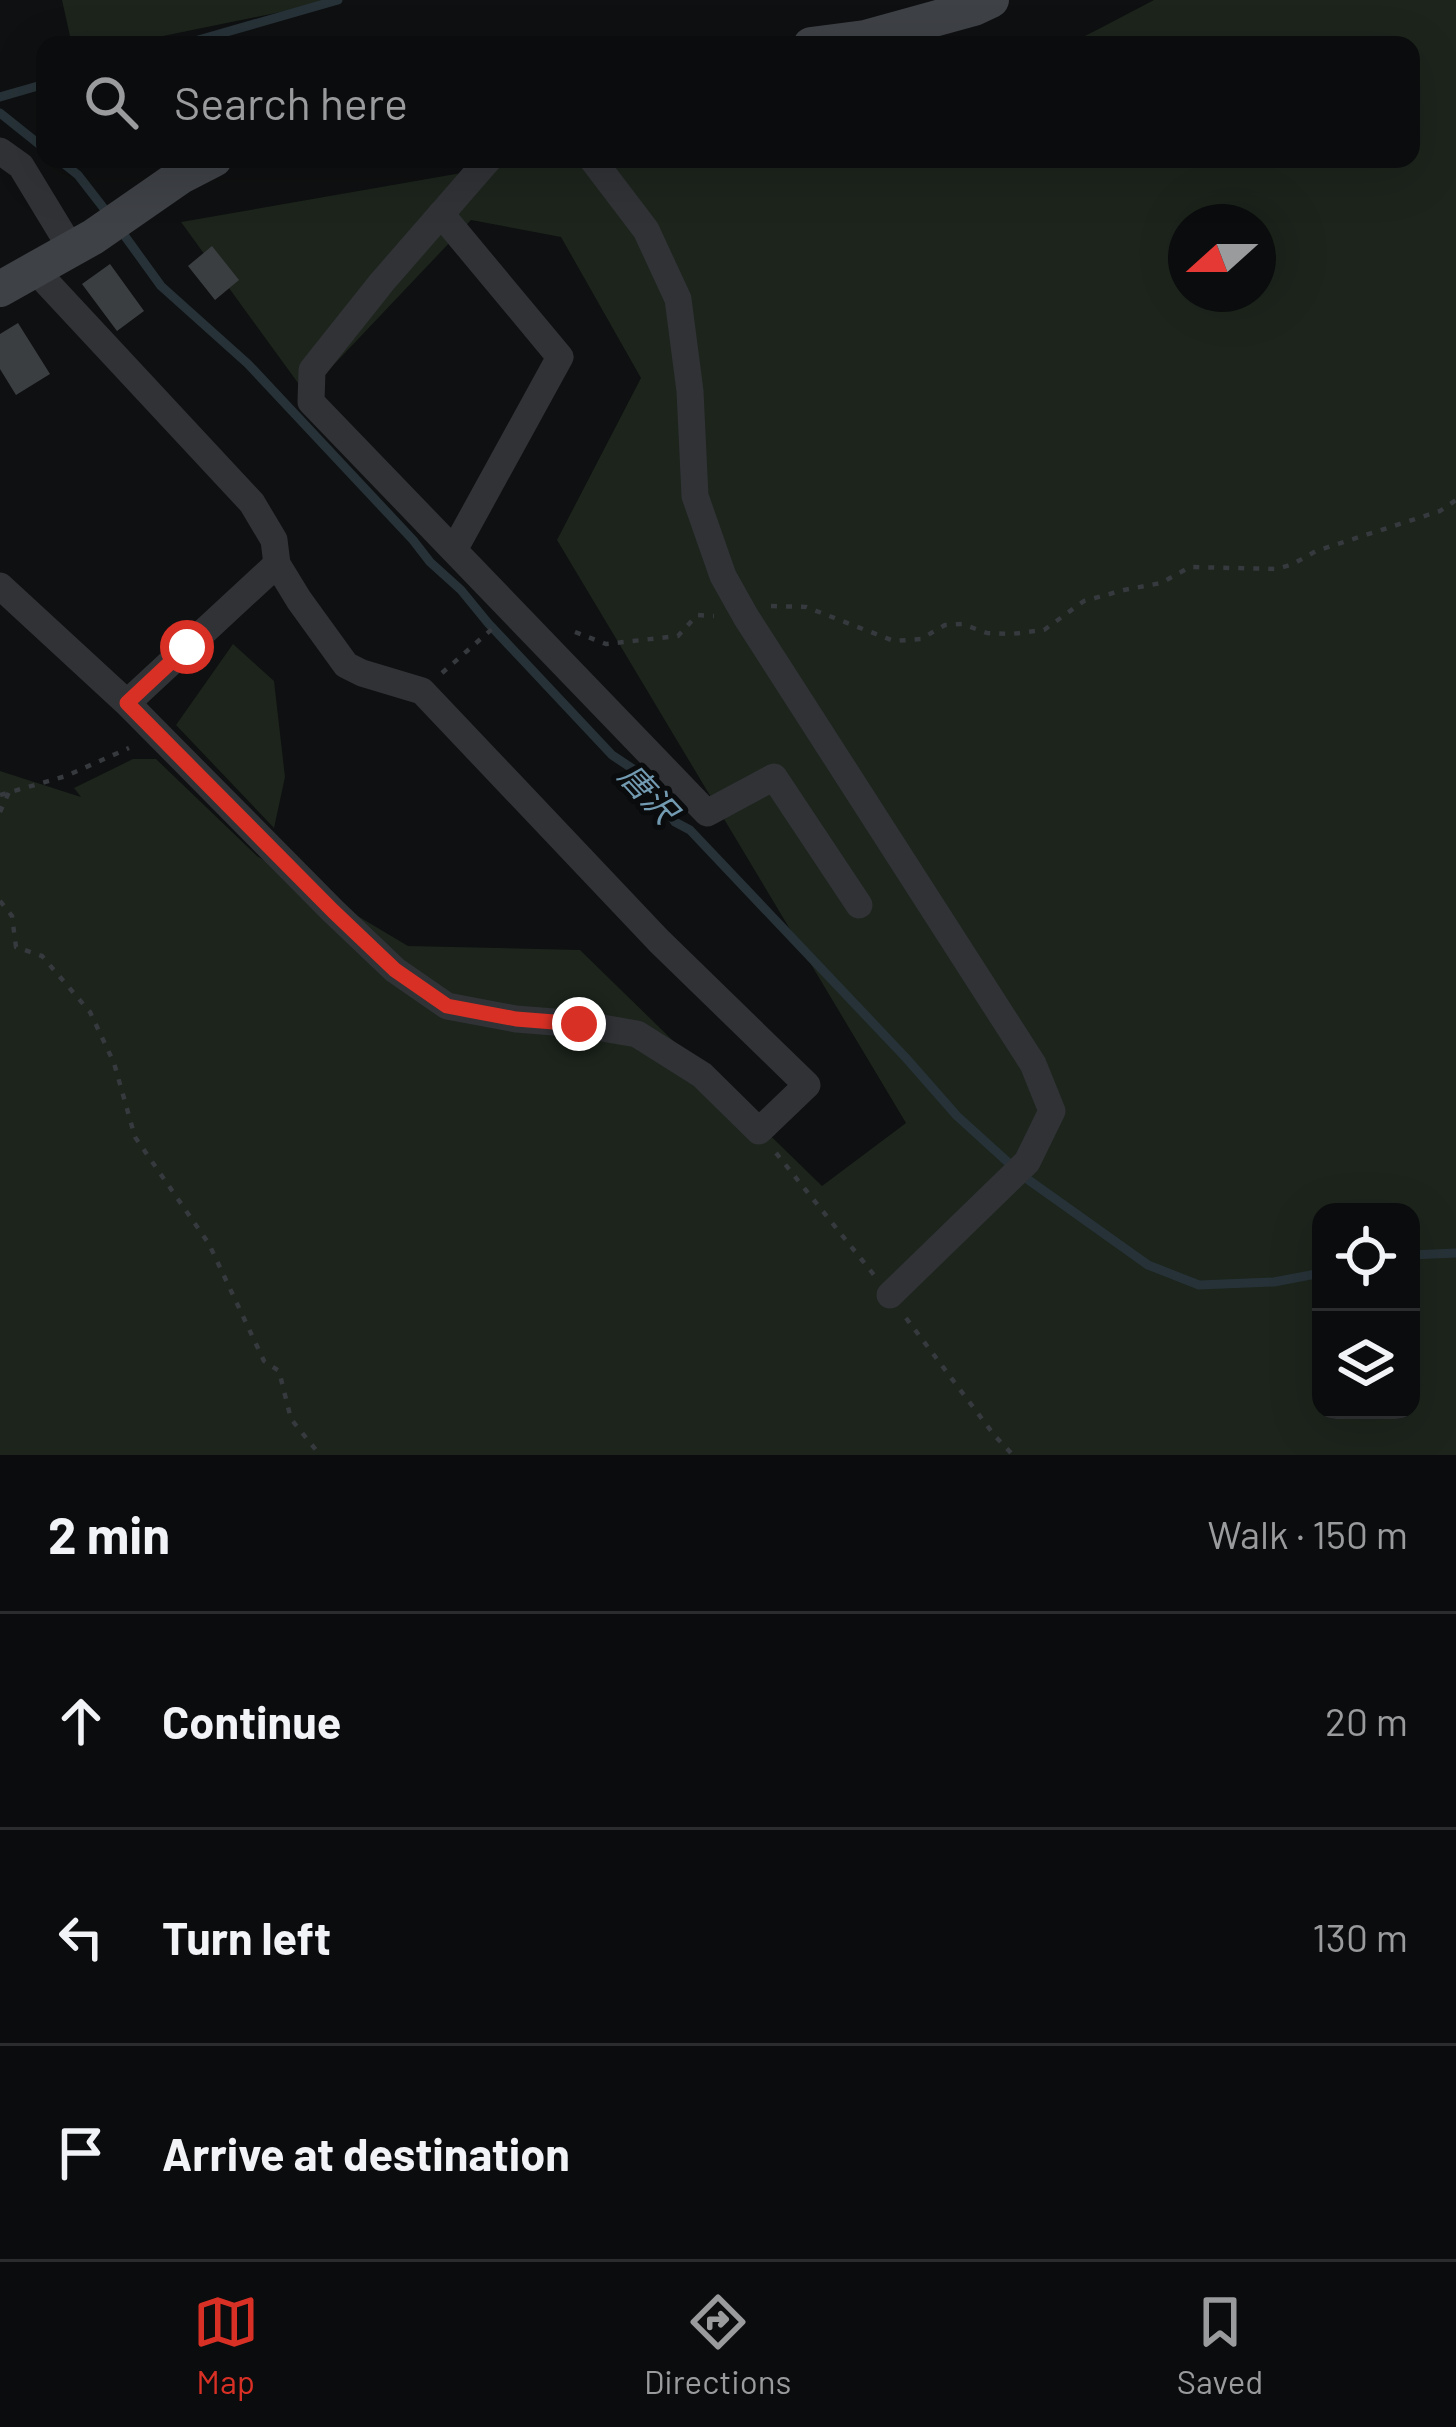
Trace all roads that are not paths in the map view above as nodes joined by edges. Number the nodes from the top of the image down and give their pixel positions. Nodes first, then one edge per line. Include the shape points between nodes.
1 (992, 0) edge
2 (872, 36) edge
3 (0, 151) edge
4 (197, 168) edge
5 (481, 168) edge
6 (599, 168) edge
7 (441, 214) junction
8 (82, 243) junction
9 (36, 271) junction
10 (0, 289) edge
11 (454, 550) junction
12 (278, 564) junction
13 (0, 586) edge
14 (127, 703) junction
15 (859, 905) dead end
16 (890, 1295) dead end

1 - 2 main road
3 - 8 street
4 - 8 main road
5 - 7 street
6 - 16 street via 646,230 678,298 695,496 723,576 1033,1064 1052,1111 1028,1162
7 - 11 street via 560,357
7 - 11 street via 312,370 310,402
8 - 9 main road
9 - 10 main road
9 - 12 street via 252,503
11 - 15 street via 707,813 774,777
12 - 14 street
12 - 14 street via 346,664 422,691 808,1085 759,1131 702,1075 637,1034 447,1006 395,970
13 - 14 street

